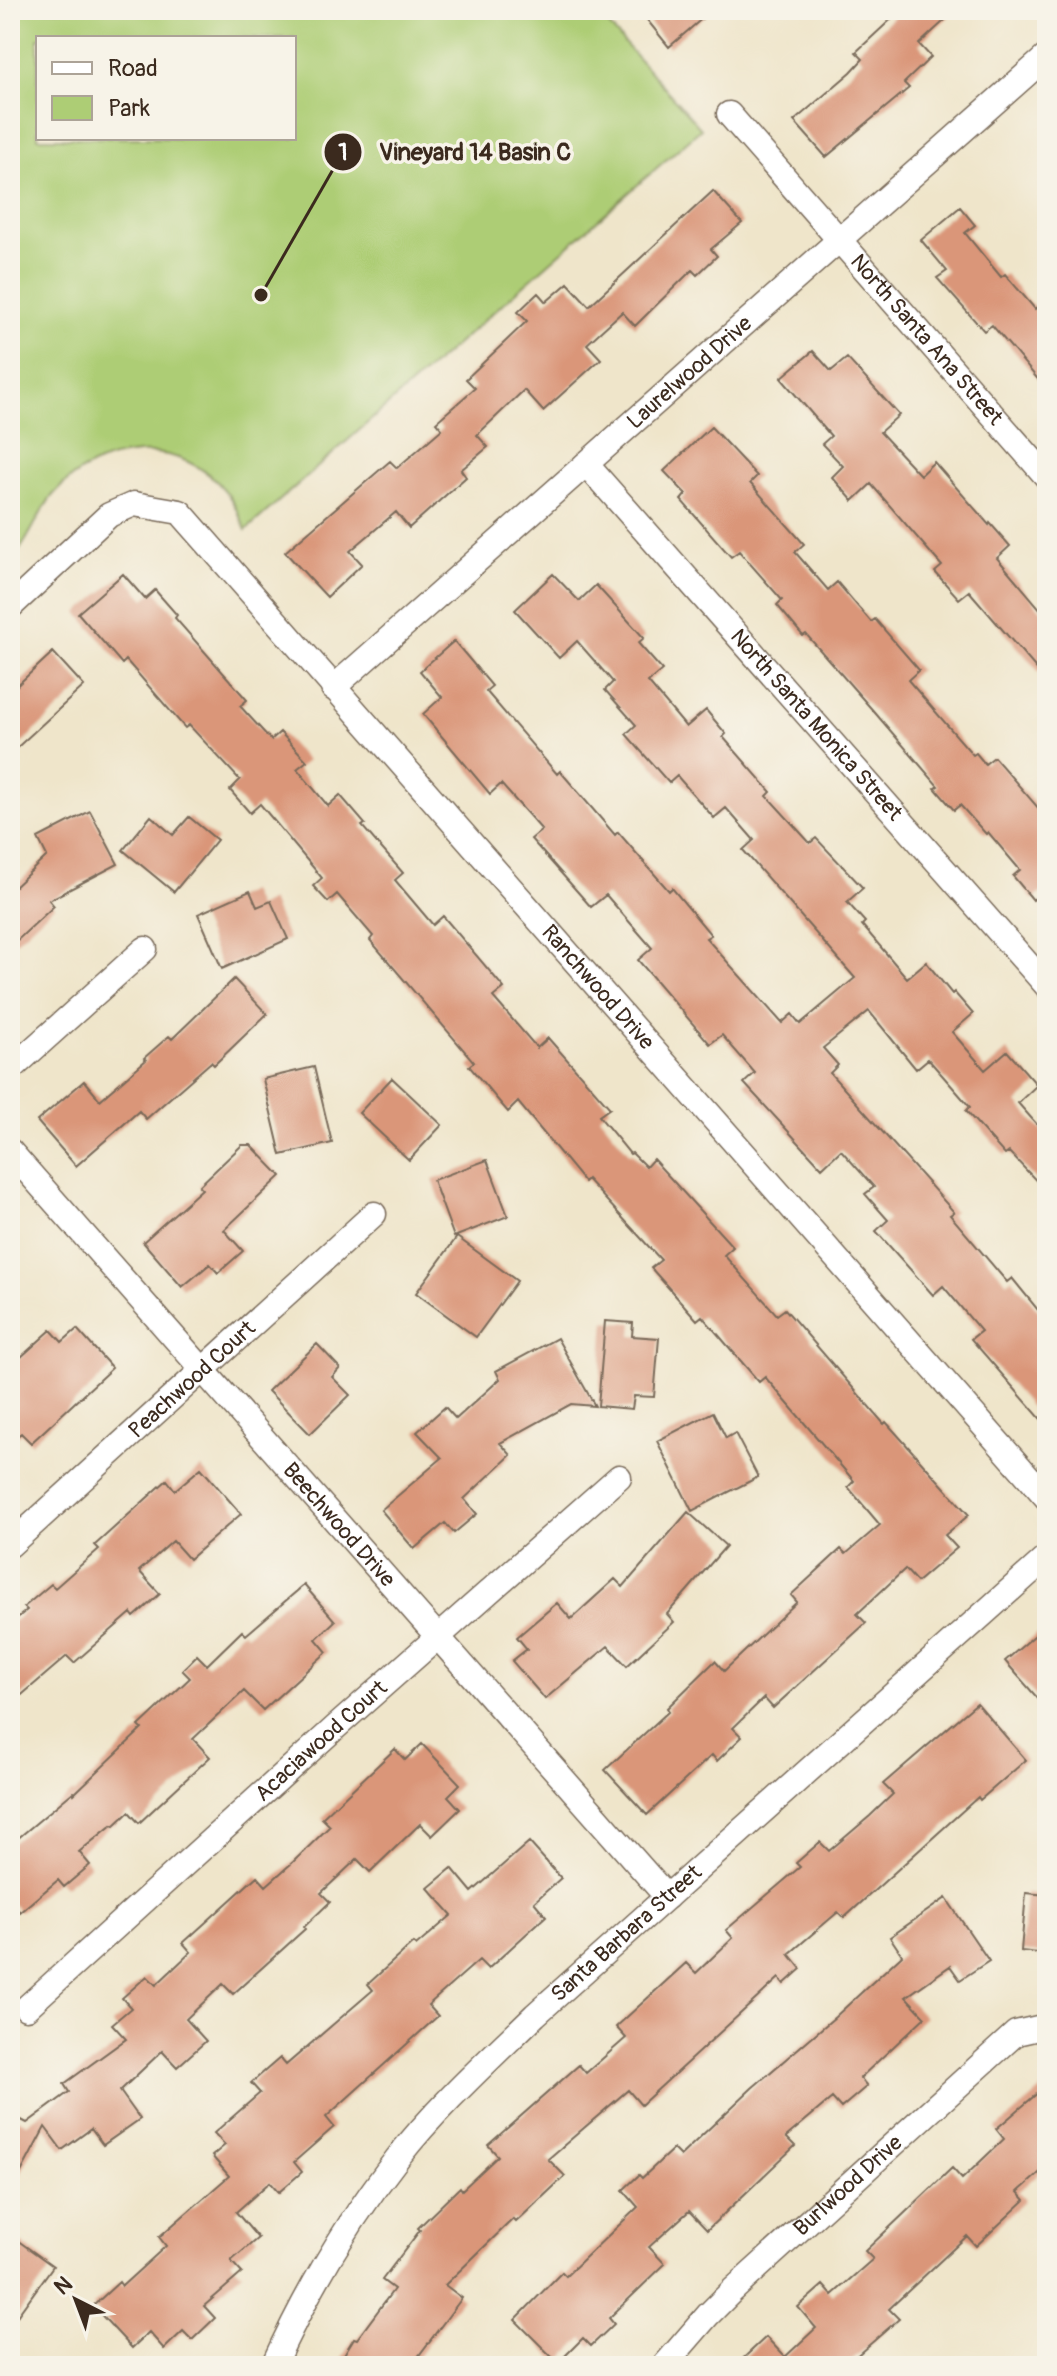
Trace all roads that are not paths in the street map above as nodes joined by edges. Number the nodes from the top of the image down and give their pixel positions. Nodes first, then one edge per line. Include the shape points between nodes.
1 (1047, 56) edge
2 (729, 114) dead end
3 (840, 239) junction
4 (586, 464) junction
5 (1047, 477) edge
6 (10, 607) edge
7 (333, 688) junction
8 (145, 949) dead end
9 (1047, 986) edge
10 (10, 1070) edge
11 (10, 1151) edge
12 (374, 1214) dead end
13 (202, 1371) junction
14 (619, 1477) dead end
15 (1047, 1498) edge
16 (10, 1545) edge
17 (1047, 1557) edge
18 (437, 1637) junction
19 (667, 1897) junction
20 (26, 2008) dead end
21 (1045, 2025) edge
22 (273, 2366) edge
23 (664, 2366) edge

1 - 3 street, Laurelwood Drive
2 - 3 street, North Santa Ana Street
3 - 4 street, Laurelwood Drive
3 - 5 street, North Santa Ana Street
4 - 7 street, Laurelwood Drive
4 - 9 street, North Santa Monica Street
6 - 7 street, Ranchwood Drive via 109,515 134,504 180,512
7 - 15 street, Ranchwood Drive
8 - 10 street
11 - 13 street, Beechwood Drive
12 - 13 street, Peachwood Court
13 - 16 street, Peachwood Court
13 - 18 street, Beechwood Drive
14 - 18 street, Acaciawood Court
17 - 19 street, Santa Barbara Street
18 - 19 street, Beechwood Drive
18 - 20 street, Acaciawood Court
19 - 22 street, Santa Barbara Street via 535,2015 401,2154 328,2259
21 - 23 street, Burlwood Drive via 1016,2033 733,2290

